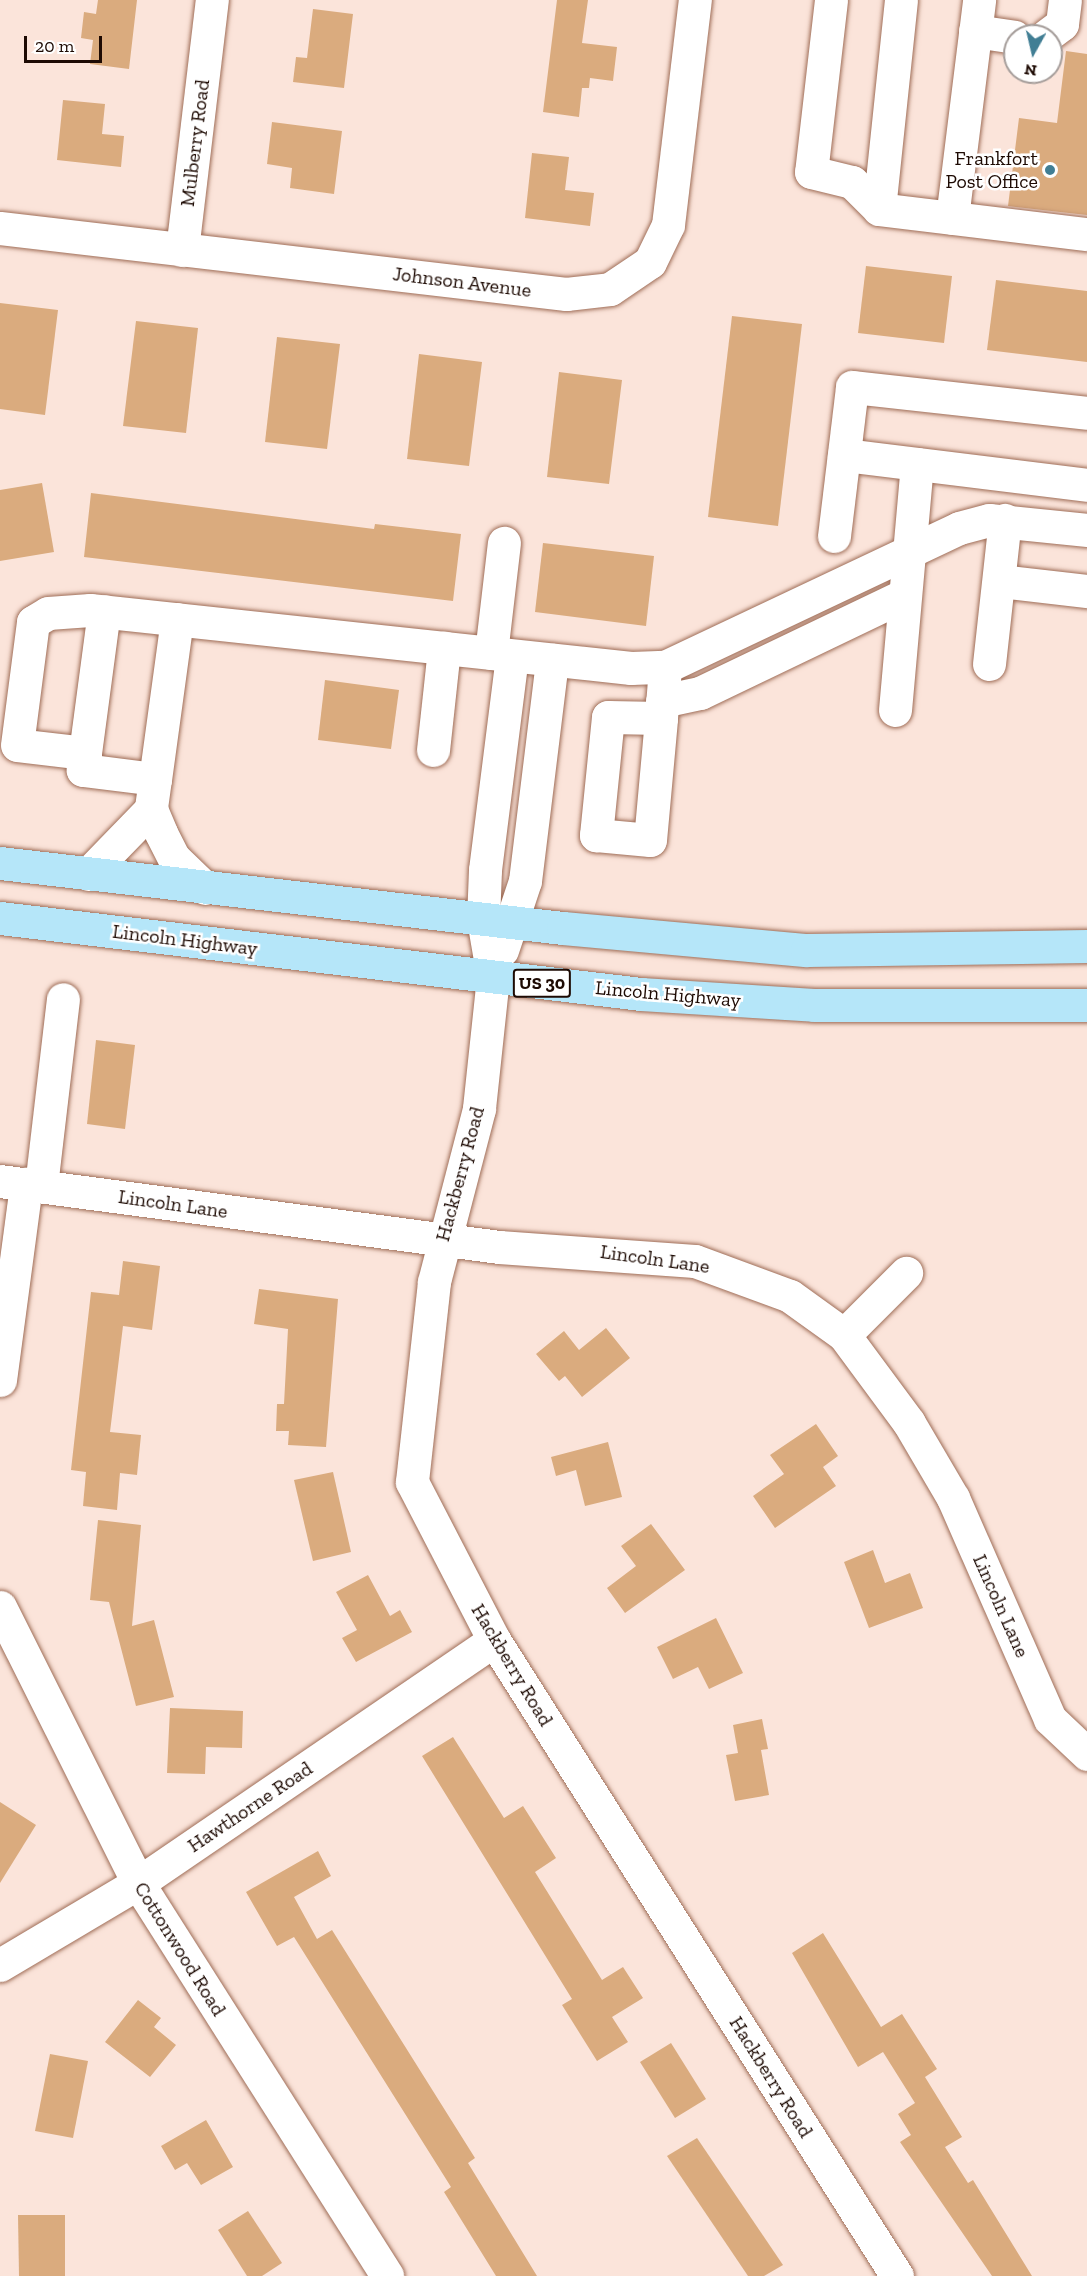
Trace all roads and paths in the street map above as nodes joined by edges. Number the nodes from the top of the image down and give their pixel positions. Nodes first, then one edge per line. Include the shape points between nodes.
1 (212, 0) edge
2 (695, 0) edge
3 (831, 0) edge
4 (901, 0) edge
5 (1065, 0) edge
6 (977, 16) edge
7 (1062, 24) edge
8 (1003, 30) edge
9 (879, 209) junction
10 (952, 218) junction
11 (0, 228) edge
12 (1087, 234) edge
13 (182, 250) junction
14 (1087, 413) edge
15 (844, 455) junction
16 (917, 464) junction
17 (1087, 485) edge
18 (1005, 520) junction
19 (1087, 530) edge
20 (834, 536) dead end
21 (504, 543) dead end
22 (909, 553) junction
23 (1000, 580) junction
24 (1087, 591) edge
25 (905, 595) junction
26 (104, 611) junction
27 (177, 619) junction
28 (444, 648) junction
29 (502, 654) junction
30 (552, 660) junction
31 (989, 664) dead end
32 (665, 667) junction
33 (895, 710) dead end
34 (433, 750) dead end
35 (85, 753) junction
36 (153, 794) junction
37 (0, 863) edge
38 (88, 874) junction
39 (205, 888) junction
40 (0, 918) edge
41 (497, 921) junction
42 (1087, 946) edge
43 (493, 977) junction
44 (63, 999) dead end
45 (1087, 1005) edge
46 (22, 1184) edge
47 (442, 1239) junction
48 (906, 1273) dead end
49 (844, 1335) junction
50 (0, 1380) edge
51 (0, 1607) edge
52 (494, 1640) junction
53 (1087, 1754) edge
54 (138, 1883) junction
55 (0, 1965) edge
56 (387, 2276) edge
57 (897, 2276) edge

1 - 13 street, Mulberry Road
2 - 13 street, Johnson Avenue via 668,225 650,262 620,285 566,294
3 - 9 street via 811,172 852,182
4 - 9 street
5 - 7 street
6 - 8 street
6 - 10 street
9 - 10 street
10 - 12 street
11 - 13 street, Johnson Avenue
14 - 15 street via 852,387
15 - 16 street
15 - 20 street
16 - 17 street
16 - 22 street
18 - 19 street
18 - 22 street via 959,528
18 - 23 street
21 - 29 street
22 - 25 street
22 - 32 street
23 - 24 street
23 - 31 street
25 - 32 street via 662,710
25 - 33 street
26 - 27 street
26 - 35 street
26 - 35 street via 48,613 33,622 31,633 17,745
27 - 28 street
27 - 36 street
28 - 29 street
28 - 34 street
29 - 30 street
29 - 41 street
30 - 32 street
30 - 41 street via 525,881
35 - 36 street via 83,770
36 - 38 street
36 - 39 street via 174,858
37 - 38 main road
38 - 39 main road
39 - 41 main road
40 - 43 main road, Lincoln Highway / US 30
41 - 42 main road via 807,950
41 - 43 street, Hackberry Road
43 - 45 main road, Lincoln Highway / US 30 via 814,1005
43 - 47 street, Hackberry Road via 479,1109
44 - 46 street
46 - 47 street, Lincoln Lane
46 - 50 street
47 - 49 street, Lincoln Lane via 695,1261 790,1296
47 - 52 street, Hackberry Road via 412,1482
48 - 49 street
49 - 53 street, Lincoln Lane via 909,1423 953,1498 1050,1719
51 - 54 street, Cottonwood Road
52 - 54 street, Hawthorne Road
52 - 57 street, Hackberry Road
54 - 55 street, Hawthorne Road
54 - 56 street, Cottonwood Road

